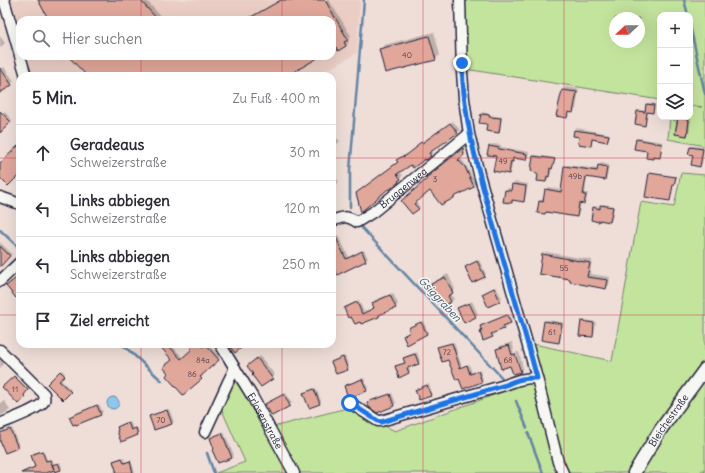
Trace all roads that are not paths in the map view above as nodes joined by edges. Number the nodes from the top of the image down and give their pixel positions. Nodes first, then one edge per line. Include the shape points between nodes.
1 (4, 0) edge
2 (460, 0) edge
3 (16, 42) edge
4 (21, 60) edge
5 (25, 72) edge
6 (469, 134) junction
7 (0, 197) edge
8 (16, 203) edge
9 (336, 219) edge
10 (16, 266) edge
11 (0, 280) edge
12 (222, 348) edge
13 (0, 350) edge
14 (235, 368) junction
15 (705, 369) edge
16 (537, 378) junction
17 (350, 403) dead end
18 (0, 424) edge
19 (205, 432) dead end
20 (294, 473) edge
21 (563, 473) edge
22 (634, 473) edge

1 - 3 street
2 - 6 street via 462,72
4 - 5 street
6 - 9 street, Bruggenweg via 373,212 357,222 344,216
6 - 16 street
7 - 8 street
10 - 11 street
12 - 14 street, Erlosenstraße
13 - 18 street via 44,394 44,398 43,402 34,408
14 - 19 street
14 - 20 street, Erlosenstraße
15 - 22 main road, Bleichestraße via 661,429
16 - 17 street via 518,380 381,422
16 - 21 street

